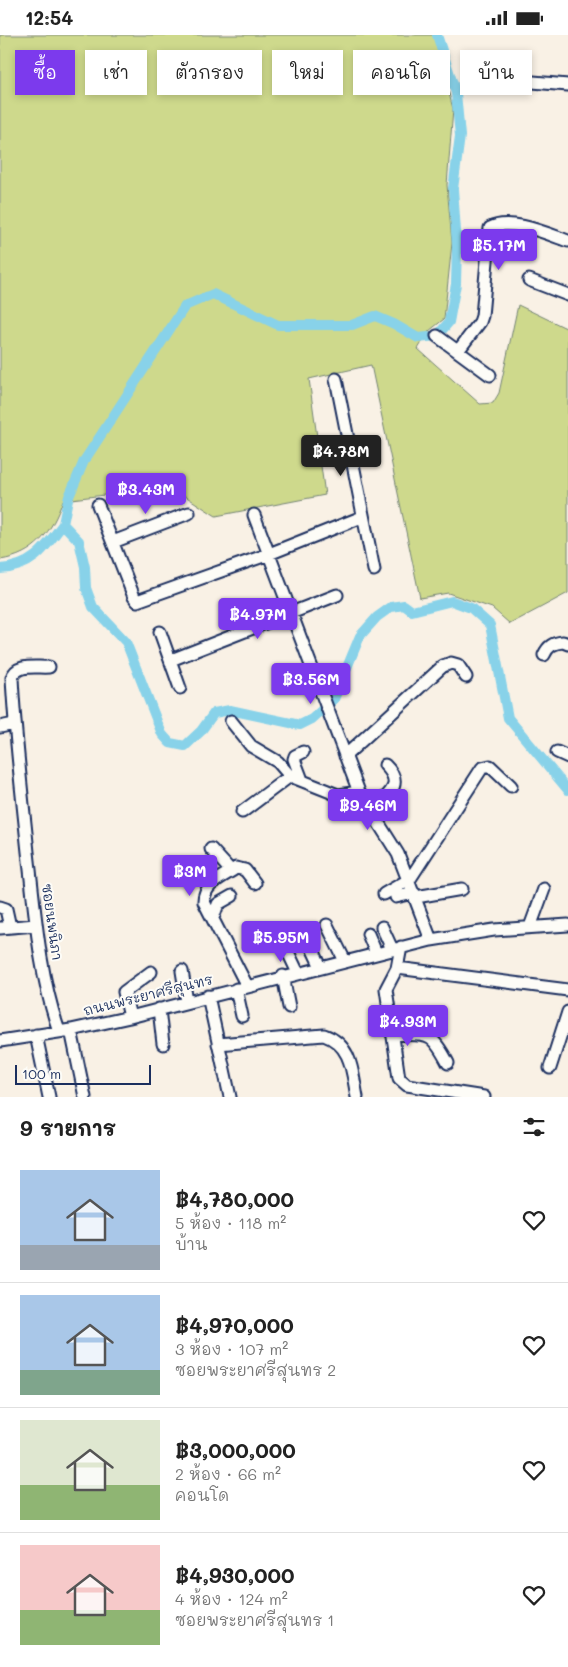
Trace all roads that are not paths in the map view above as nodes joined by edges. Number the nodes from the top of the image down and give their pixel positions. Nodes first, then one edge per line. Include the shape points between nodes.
1 (532, 82) edge
2 (568, 85) edge
3 (568, 241) edge
4 (529, 280) dead end
5 (568, 295) edge
6 (437, 337) dead end
7 (458, 351) junction
8 (490, 375) dead end
9 (336, 379) dead end
10 (98, 505) dead end
11 (189, 513) dead end
12 (254, 515) dead end
13 (362, 517) junction
14 (113, 541) junction
15 (268, 554) junction
16 (374, 570) dead end
17 (337, 595) dead end
18 (291, 613) junction
19 (160, 632) dead end
20 (568, 645) edge
21 (544, 655) dead end
22 (171, 660) junction
23 (49, 667) dead end
24 (466, 677) dead end
25 (180, 689) dead end
26 (232, 721) dead end
27 (14, 724) junction
28 (0, 727) edge
29 (303, 752) dead end
30 (345, 756) junction
31 (385, 765) dead end
32 (290, 776) junction
33 (302, 780) junction
34 (511, 786) dead end
35 (359, 793) junction
36 (371, 811) junction
37 (242, 812) dead end
38 (210, 849) dead end
39 (231, 871) junction
40 (410, 879) junction
41 (255, 883) dead end
42 (462, 889) dead end
43 (544, 889) dead end
44 (384, 894) dead end
45 (415, 895) junction
46 (232, 896) dead end
47 (396, 897) dead end
48 (0, 907) edge
49 (212, 919) junction
50 (36, 925) junction
51 (327, 925) dead end
52 (568, 925) edge
53 (5, 927) edge
54 (382, 927) dead end
55 (530, 927) junction
56 (304, 931) dead end
57 (368, 934) dead end
58 (431, 940) junction
59 (396, 948) junction
60 (288, 952) dead end
61 (376, 953) junction
62 (345, 961) junction
63 (321, 967) junction
64 (397, 968) junction
65 (151, 971) dead end
66 (182, 971) dead end
67 (298, 973) junction
68 (283, 977) junction
69 (241, 987) junction
70 (568, 990) edge
71 (208, 996) junction
72 (187, 1001) junction
73 (289, 1007) dead end
74 (159, 1009) junction
75 (568, 1012) edge
76 (130, 1017) junction
77 (242, 1017) dead end
78 (65, 1030) junction
79 (392, 1034) junction
80 (36, 1035) junction
81 (0, 1041) edge
82 (164, 1044) dead end
83 (218, 1044) junction
84 (448, 1063) dead end
85 (550, 1068) dead end
86 (432, 1093) edge
87 (460, 1095) edge
88 (49, 1097) edge
89 (85, 1097) edge
90 (230, 1097) edge
91 (357, 1097) edge
92 (484, 1097) edge

1 - 2 street
3 - 7 street via 528,226 490,228 482,316
4 - 5 street
6 - 7 street
7 - 8 street
9 - 13 street
10 - 14 street
11 - 14 street
12 - 15 street
13 - 15 street
13 - 16 street
14 - 15 street via 137,601
15 - 18 street
17 - 18 street
18 - 22 street
18 - 30 street
19 - 22 street
20 - 21 street via 563,641 556,643 548,647
22 - 25 street
23 - 27 street, ซอยนพนิภา via 18,668 13,672
24 - 30 street via 458,665 444,666
26 - 32 street via 251,747 278,761
27 - 28 street
27 - 50 street, ซอยนพนิภา
29 - 33 street via 294,759
30 - 35 street
31 - 36 street via 394,773 394,786
32 - 33 street
32 - 37 street
33 - 35 street via 338,795
34 - 40 street via 490,766 482,768
35 - 36 street
36 - 40 street
38 - 39 street
39 - 41 street via 241,868
39 - 49 street via 208,886 203,894
40 - 44 street
40 - 45 street
42 - 45 street
43 - 55 street
45 - 47 street
45 - 58 street
46 - 49 street via 218,905
48 - 53 street via 6,909
49 - 69 street
50 - 53 street
50 - 78 street, ซอยนพนิภา via 47,992
51 - 62 street
52 - 55 street, ถนนพระยาศรีสุนทร
54 - 59 street
55 - 58 street, ถนนพระยาศรีสุนทร
56 - 63 street
57 - 61 street
58 - 59 street, ถนนพระยาศรีสุนทร
59 - 61 street, ถนนพระยาศรีสุนทร
59 - 64 street
60 - 67 street
61 - 62 street, ถนนพระยาศรีสุนทร
62 - 63 street, ถนนพระยาศรีสุนทร
63 - 67 street, ถนนพระยาศรีสุนทร
64 - 70 street
64 - 79 street via 386,989
65 - 76 street via 124,992
66 - 72 street
67 - 68 street, ถนนพระยาศรีสุนทร
68 - 69 street, ถนนพระยาศรีสุนทร
68 - 73 street
69 - 71 street, ถนนพระยาศรีสุนทร
69 - 77 street
71 - 72 street, ถนนพระยาศรีสุนทร
71 - 83 street
72 - 74 street, ถนนพระยาศรีสุนทร
74 - 76 street, ถนนพระยาศรีสุนทร
74 - 82 street
75 - 85 street
76 - 78 street, ถนนพระยาศรีสุนทร
78 - 80 street, ถนนพระยาศรีสุนทร
78 - 89 street, ซอยนพนิภา
79 - 84 street via 433,1039
79 - 86 street via 402,1083
80 - 81 street, ถนนพระยาศรีสุนทร
80 - 88 street
83 - 90 street
83 - 91 street via 324,1035 335,1039 350,1062
86 - 87 street
87 - 92 street

